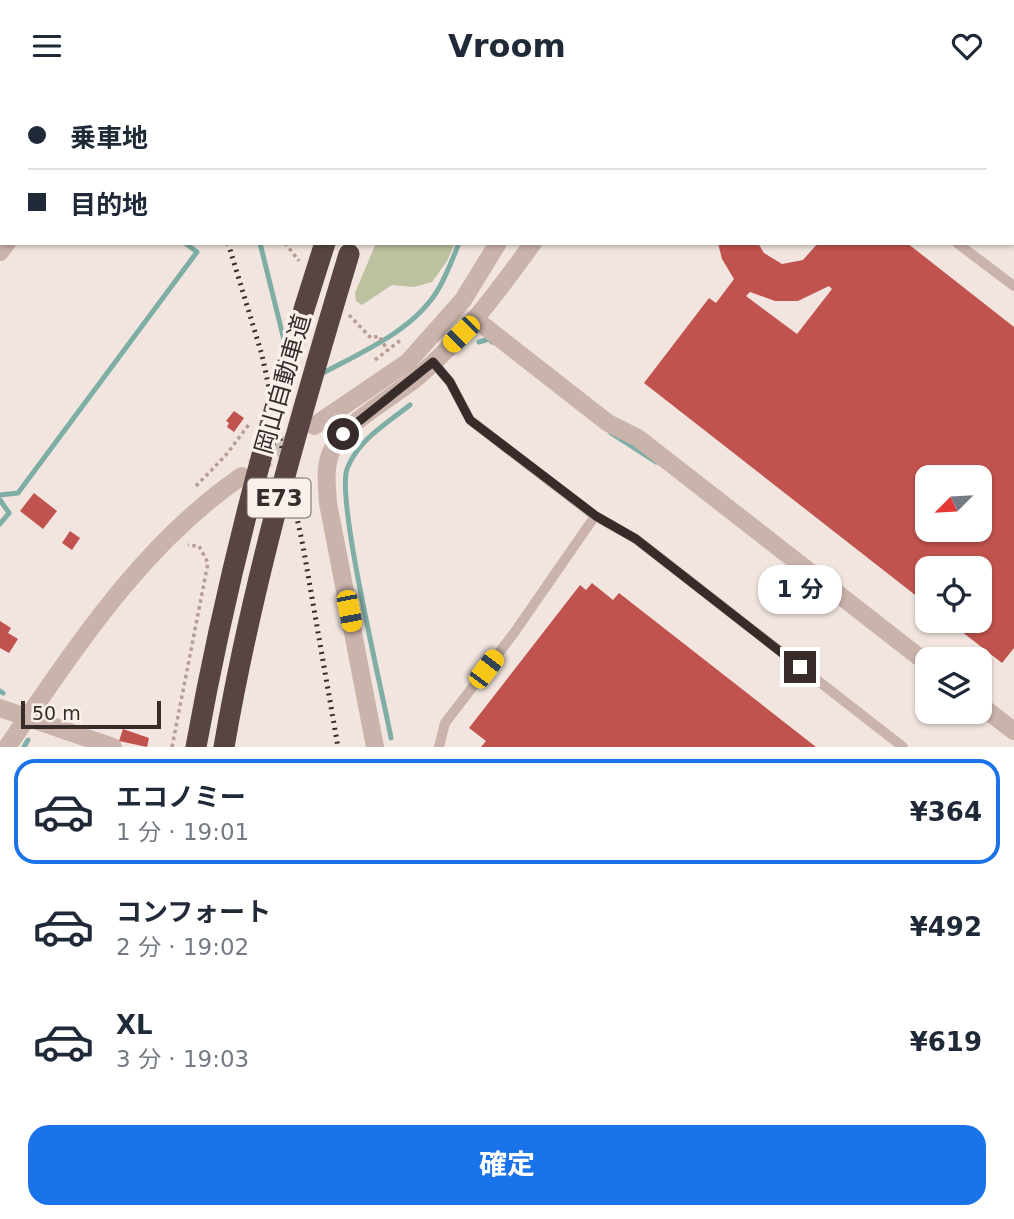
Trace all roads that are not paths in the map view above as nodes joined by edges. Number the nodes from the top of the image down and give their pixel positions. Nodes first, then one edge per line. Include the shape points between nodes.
1 (312, 245) edge
2 (324, 245) edge
3 (497, 245) edge
4 (531, 245) edge
5 (960, 245) edge
6 (351, 249) edge
7 (1014, 286) edge
8 (475, 319) junction
9 (289, 353) junction
10 (433, 362) junction
11 (314, 426) tunnel mouth
12 (242, 475) tunnel mouth
13 (596, 516) junction
14 (915, 654) edge
15 (0, 708) edge
16 (992, 714) edge
17 (28, 717) junction
18 (1014, 731) edge
19 (7, 747) edge
20 (113, 747) edge
21 (196, 747) edge
22 (223, 747) edge
23 (375, 747) edge
24 (439, 747) edge
25 (903, 747) edge

1 - 9 highway, bridge
2 - 9 highway, 岡山自動車道 / E73, bridge
3 - 11 street via 463,300 408,362
4 - 8 street
5 - 7 lane
6 - 22 highway, 岡山自動車道 / E73, bridge via 290,451
8 - 10 street
8 - 14 street via 608,423 638,438
9 - 21 highway, 岡山自動車道 / E73, bridge via 247,505
10 - 13 lane via 450,382 470,420
10 - 23 street via 343,434 331,451 327,476 328,503
12 - 17 street via 215,494 123,586
13 - 24 lane via 445,723
13 - 25 lane via 636,539
15 - 17 street
16 - 18 street
17 - 19 street
17 - 20 street

